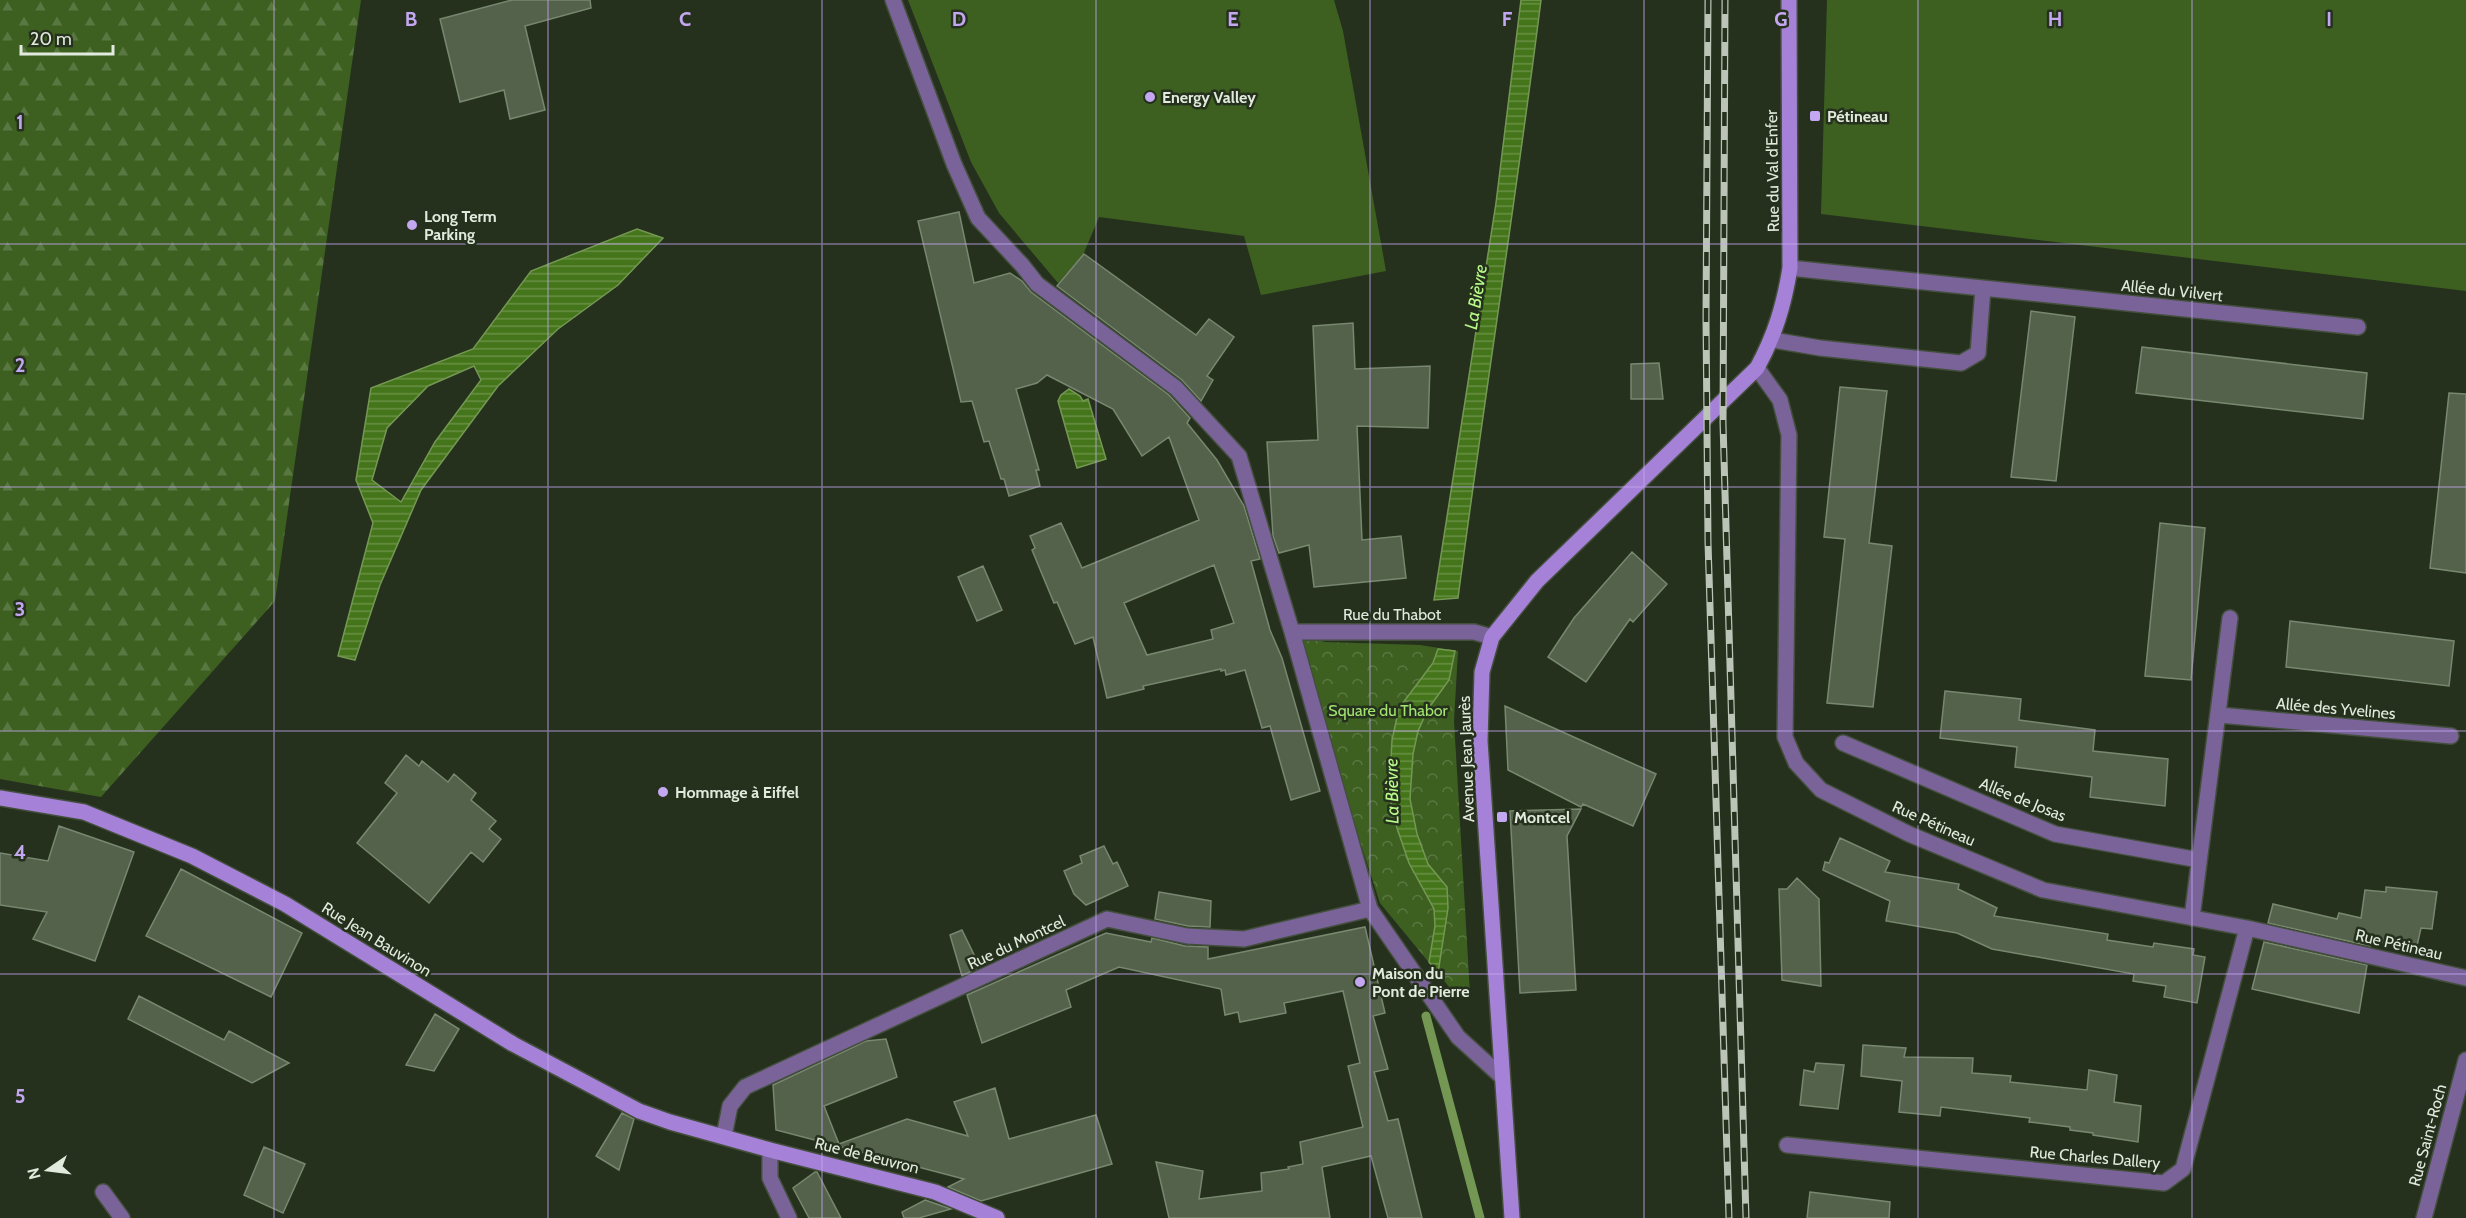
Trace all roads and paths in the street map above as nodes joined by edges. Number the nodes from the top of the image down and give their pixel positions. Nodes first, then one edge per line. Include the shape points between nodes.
1 (893, 0) edge
2 (1789, 0) edge
3 (1790, 268) junction
4 (1983, 288) junction
5 (2358, 327) dead end
6 (1773, 340) junction
7 (1757, 368) junction
8 (2230, 618) dead end
9 (1292, 632) junction
10 (1492, 637) junction
11 (2219, 715) junction
12 (2451, 736) dead end
13 (1843, 742) dead end
14 (0, 798) edge
15 (2199, 860) junction
16 (1370, 909) junction
17 (2192, 918) junction
18 (2247, 928) junction
19 (2466, 978) edge
20 (2466, 1060) edge
21 (1502, 1077) junction
22 (724, 1136) junction
23 (1787, 1145) dead end
24 (770, 1150) junction
25 (103, 1192) dead end
26 (122, 1218) edge
27 (789, 1218) edge
28 (997, 1218) edge
29 (1512, 1218) edge
30 (2424, 1218) edge

1 - 9 street via 978,218 1037,284 1176,388 1239,456
2 - 3 street, Rue du Val d'Enfer
3 - 4 street, Allée du Vilvert
3 - 6 street, Rue du Val d'Enfer
4 - 5 street, Allée du Vilvert
4 - 6 street via 1978,353 1961,363
6 - 7 street, Avenue Jean Jaurès
7 - 10 street, Avenue Jean Jaurès via 1545,572
7 - 17 street, Rue Pétineau via 1780,400 1790,435 1785,737 1796,763 1821,790 1909,834 2043,890
8 - 11 street
9 - 10 street, Rue du Thabot via 1474,632
9 - 16 street
10 - 21 street, Avenue Jean Jaurès via 1482,672 1480,741
11 - 12 street, Allée des Yvelines
11 - 15 street
13 - 15 street, Allée de Josas via 2055,834
14 - 22 street, Rue Jean Bauvinon via 84,812 192,856 285,904 513,1044 639,1111
15 - 17 street
16 - 21 street via 1458,1037
16 - 22 street, Rue du Montcel via 1244,939 1187,936 1107,919 745,1087 730,1106
17 - 18 street, Rue Pétineau
18 - 19 street, Rue Pétineau
18 - 23 street, Rue Charles Dallery via 2183,1169 2164,1183
20 - 30 street, Rue Saint-Roch
21 - 29 street, Avenue Jean Jaurès
22 - 24 street, Rue de Beuvron
24 - 27 street via 770,1178
24 - 28 street, Rue de Beuvron via 935,1192
25 - 26 street

